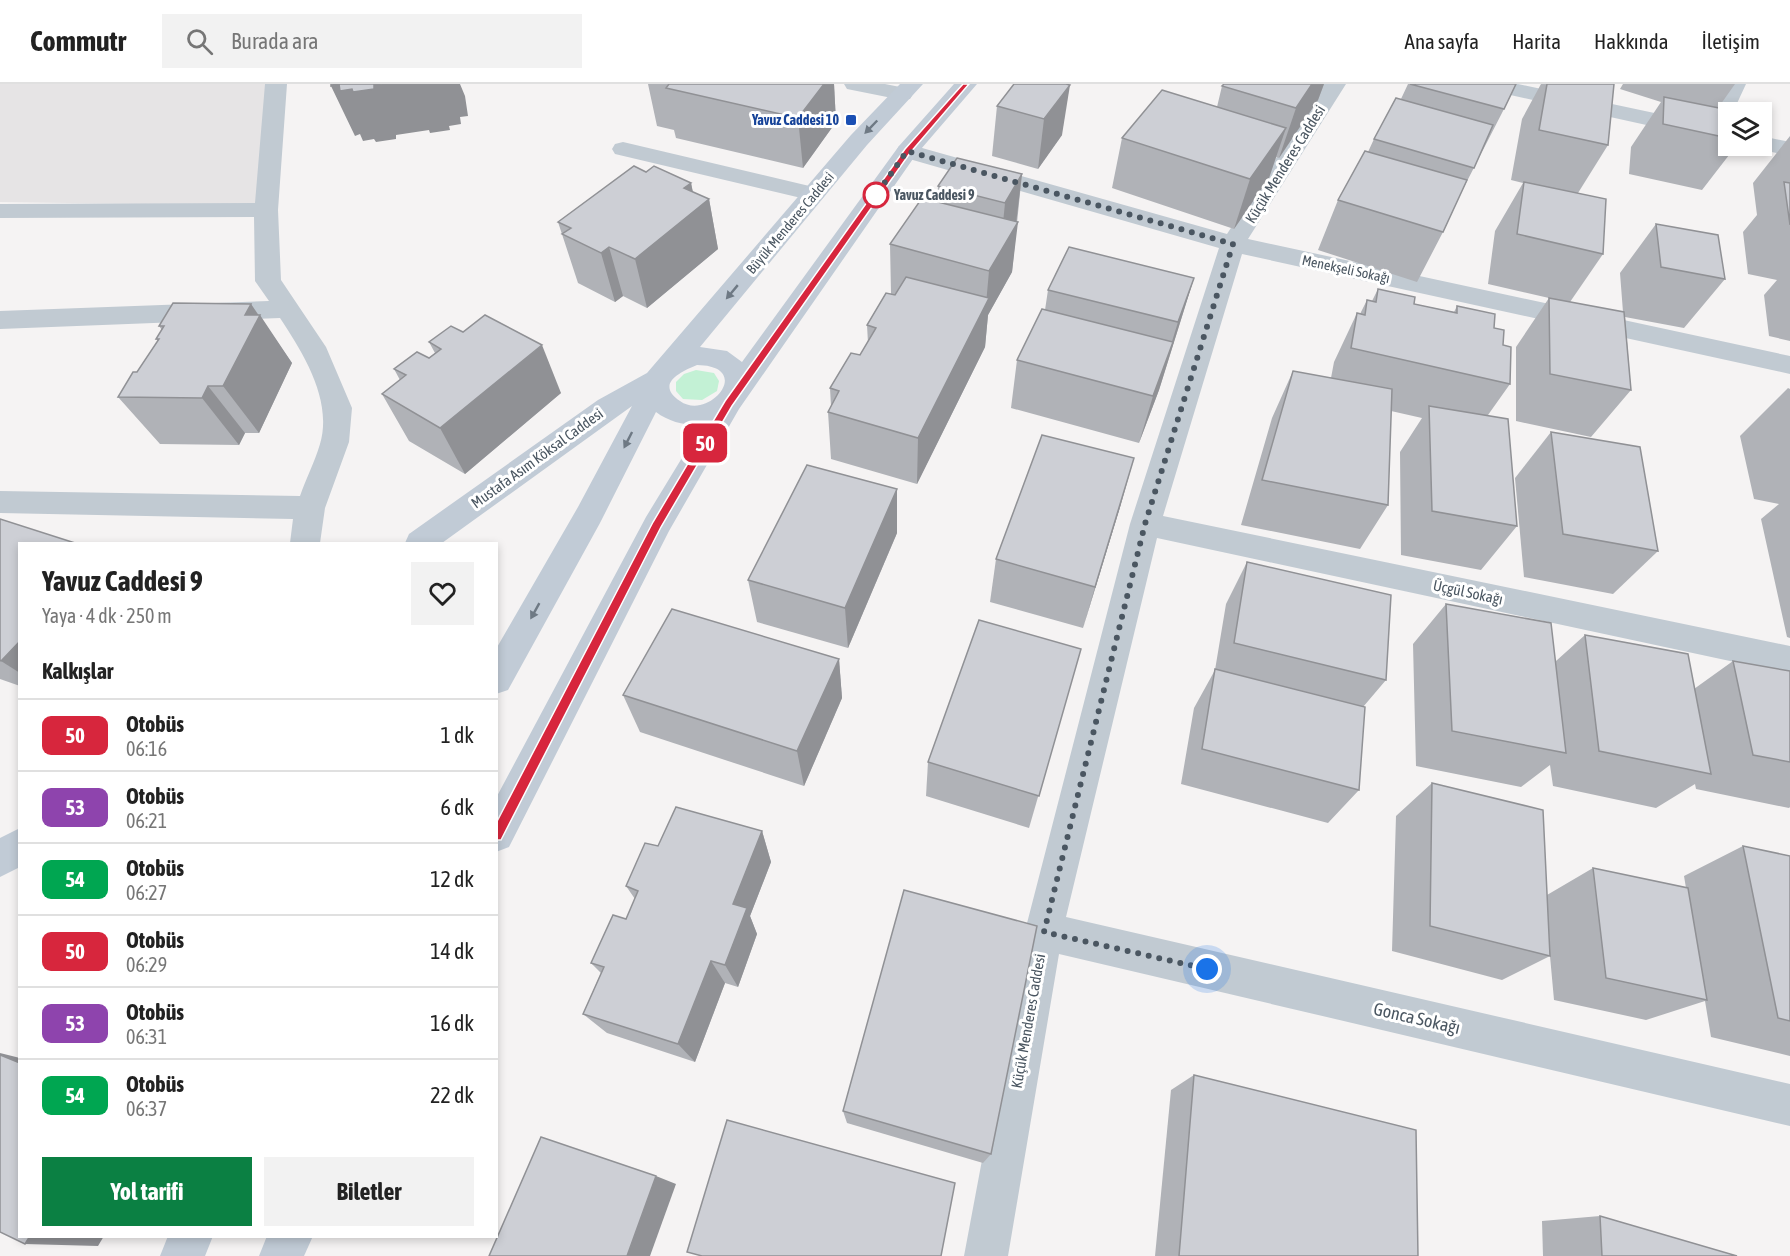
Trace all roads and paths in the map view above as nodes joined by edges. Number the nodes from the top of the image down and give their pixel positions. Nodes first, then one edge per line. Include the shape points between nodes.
1 (276, 84) edge
2 (855, 84) edge
3 (966, 84) edge
4 (1335, 84) edge
5 (1488, 84) edge
6 (1735, 84) edge
7 (907, 89) edge
8 (1730, 102) edge
9 (1718, 133) edge
10 (1772, 145) edge
11 (623, 149) dead end
12 (1790, 149) edge
13 (907, 151) junction
14 (814, 194) junction
15 (266, 210) junction
16 (0, 211) edge
17 (1233, 244) junction
18 (287, 309) junction
19 (0, 320) edge
20 (1790, 364) edge
21 (661, 377) junction
22 (734, 395) junction
23 (0, 502) edge
24 (309, 508) junction
25 (1145, 524) junction
26 (305, 542) edge
27 (421, 542) edge
28 (1790, 660) edge
29 (498, 676) edge
30 (498, 832) edge
31 (18, 846) edge
32 (0, 859) edge
33 (1044, 932) junction
34 (1790, 1104) edge
35 (190, 1238) edge
36 (290, 1238) edge
37 (182, 1256) edge
38 (281, 1256) edge
39 (986, 1256) edge

1 - 15 street
2 - 7 street
3 - 13 street
4 - 17 street, Küçük Menderes Caddesi
5 - 9 street
6 - 8 street
7 -> 14 street, Büyük Menderes Caddesi
10 - 12 street
11 - 14 street
13 - 17 street, Menekşeli Sokağı
13 - 22 street
14 -> 21 street, Büyük Menderes Caddesi
15 - 16 street
15 - 18 street via 268,281
17 - 20 street, Menekşeli Sokağı
17 - 25 street, Küçük Menderes Caddesi
18 - 19 street
18 - 24 street via 314,347 338,408 335,442
21 - 22 street via 656,397 681,414 706,414
21 - 22 street via 695,356 718,358 735,370 739,378
21 - 27 street, Mustafa Asım Köksal Caddesi via 608,407
21 -> 29 street, Büyük Menderes Caddesi via 590,515
22 - 30 street via 657,525
23 - 24 street
24 - 26 street
25 - 28 street, Üçgül Sokağı
25 - 33 street, Küçük Menderes Caddesi
31 - 32 street
33 - 34 street, Gonca Sokağı
33 - 39 street, Küçük Menderes Caddesi
35 - 37 street
36 - 38 street

